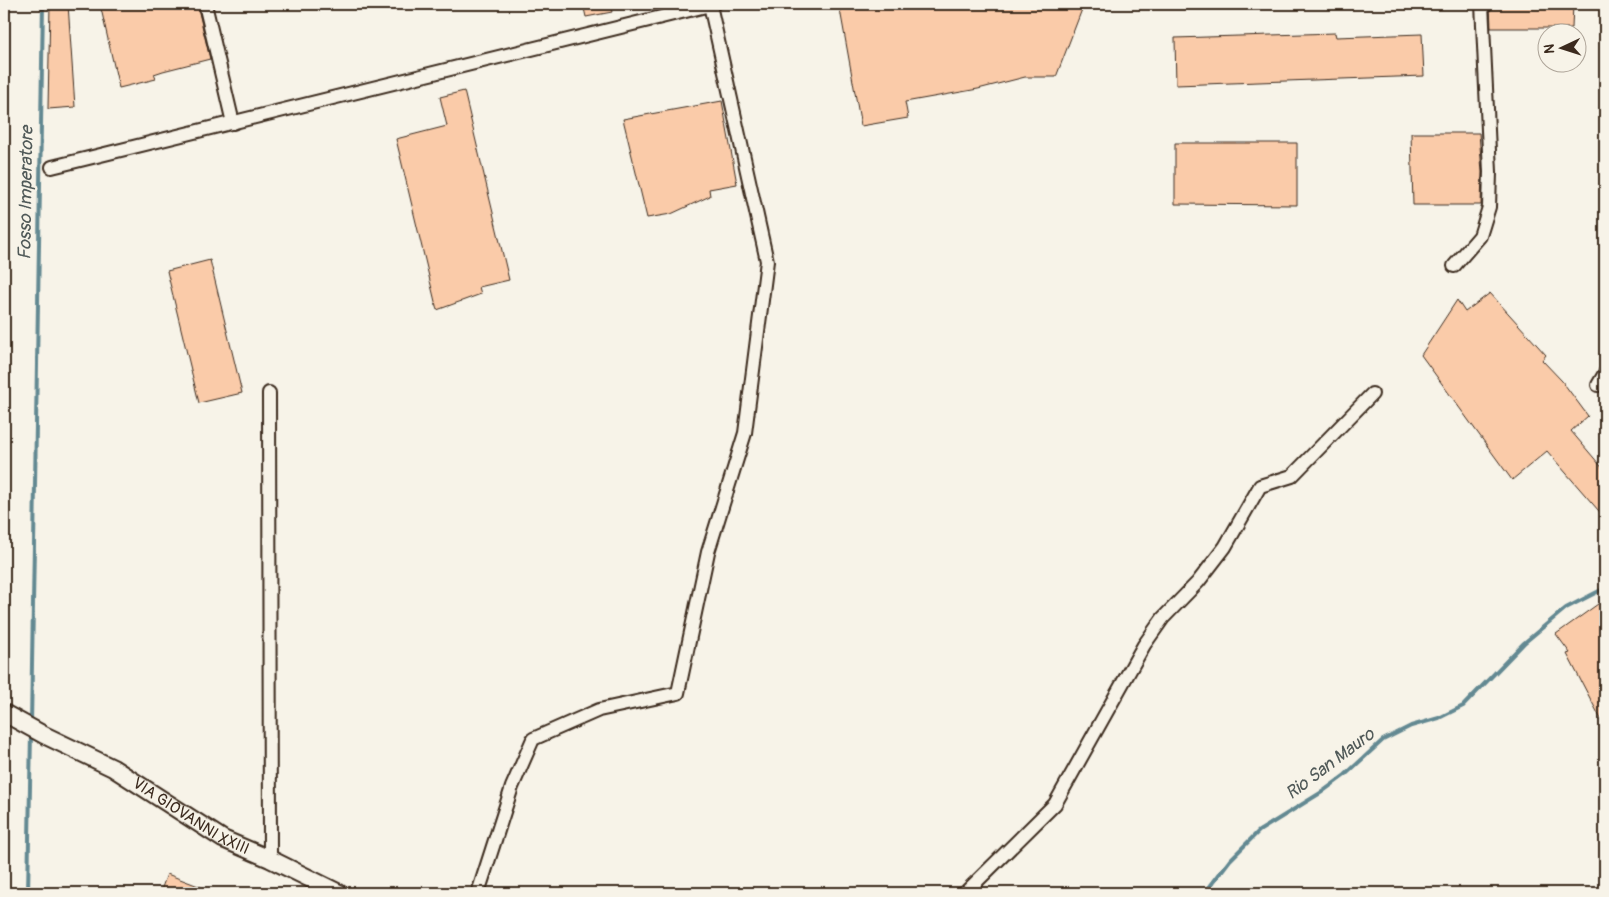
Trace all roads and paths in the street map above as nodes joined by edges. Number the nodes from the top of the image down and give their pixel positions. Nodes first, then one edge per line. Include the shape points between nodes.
1 (205, 4) edge
2 (712, 4) edge
3 (1482, 4) edge
4 (233, 122) junction
5 (52, 167) dead end
6 (1454, 266) dead end
7 (1605, 373) edge
8 (1598, 385) dead end
9 (270, 393) dead end
10 (1372, 394) dead end
11 (10, 716) edge
12 (270, 859) junction
13 (339, 893) edge
14 (478, 893) edge
15 (964, 893) edge

1 - 4 street
2 - 4 street
2 - 14 street via 767,261 745,433 708,552 678,693 599,710 533,739 512,787
3 - 6 street via 1490,208 1480,236
4 - 5 street
7 - 8 street
9 - 12 street
10 - 15 street via 1292,476 1260,486 1225,547 1198,582 1163,618 1144,645 1055,804
11 - 12 main road, VIA GIOVANNI XXIII via 114,768 223,839
12 - 13 main road, VIA GIOVANNI XXIII

